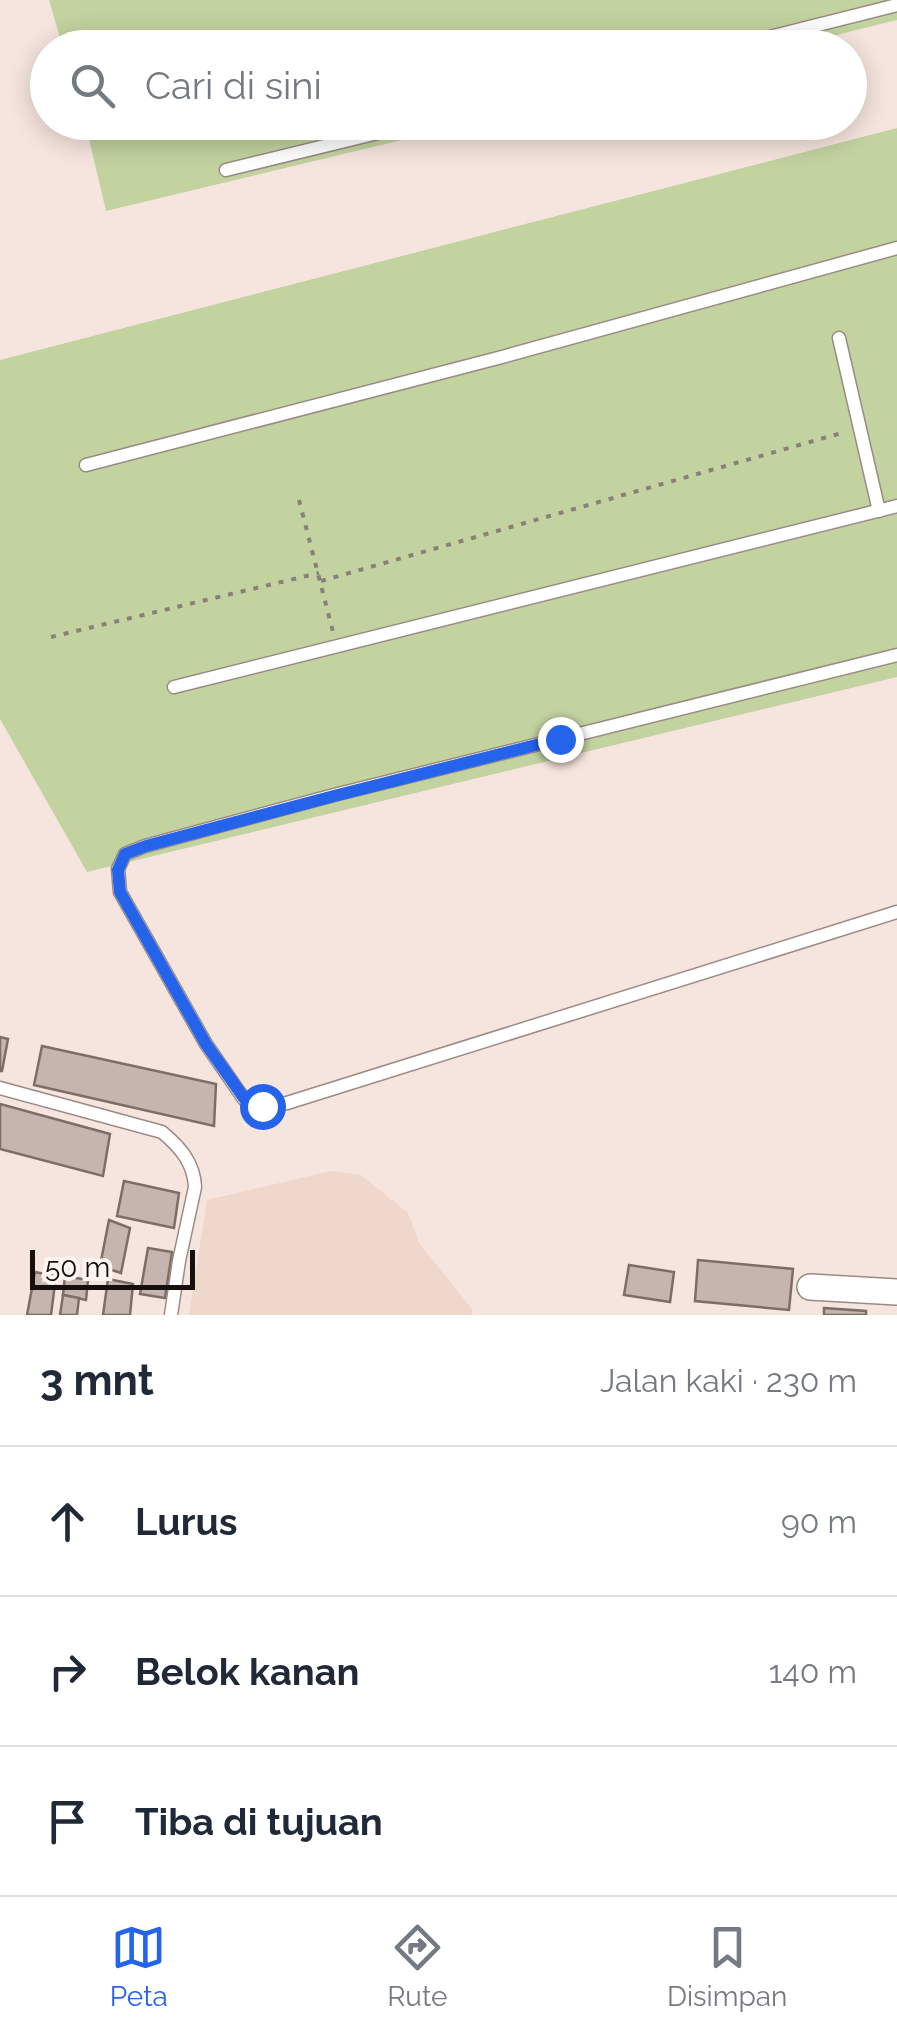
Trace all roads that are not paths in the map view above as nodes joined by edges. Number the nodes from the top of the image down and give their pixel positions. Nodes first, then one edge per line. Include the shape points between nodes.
1 (897, 5) edge
2 (798, 30) edge
3 (349, 140) edge
4 (226, 170) dead end
5 (897, 248) edge
6 (839, 338) dead end
7 (86, 465) dead end
8 (897, 506) edge
9 (879, 510) junction
10 (897, 655) edge
11 (174, 687) dead end
12 (897, 912) edge
13 (0, 1088) edge
14 (810, 1286) dead end
15 (897, 1292) edge
16 (171, 1315) edge

1 - 2 lane
3 - 4 lane
5 - 7 lane
6 - 9 lane
8 - 9 lane
9 - 11 lane
10 - 12 lane via 164,841 125,854 118,870 120,892 206,1044 244,1098 262,1106
13 - 16 lane via 162,1132 182,1148 196,1187
14 - 15 street

